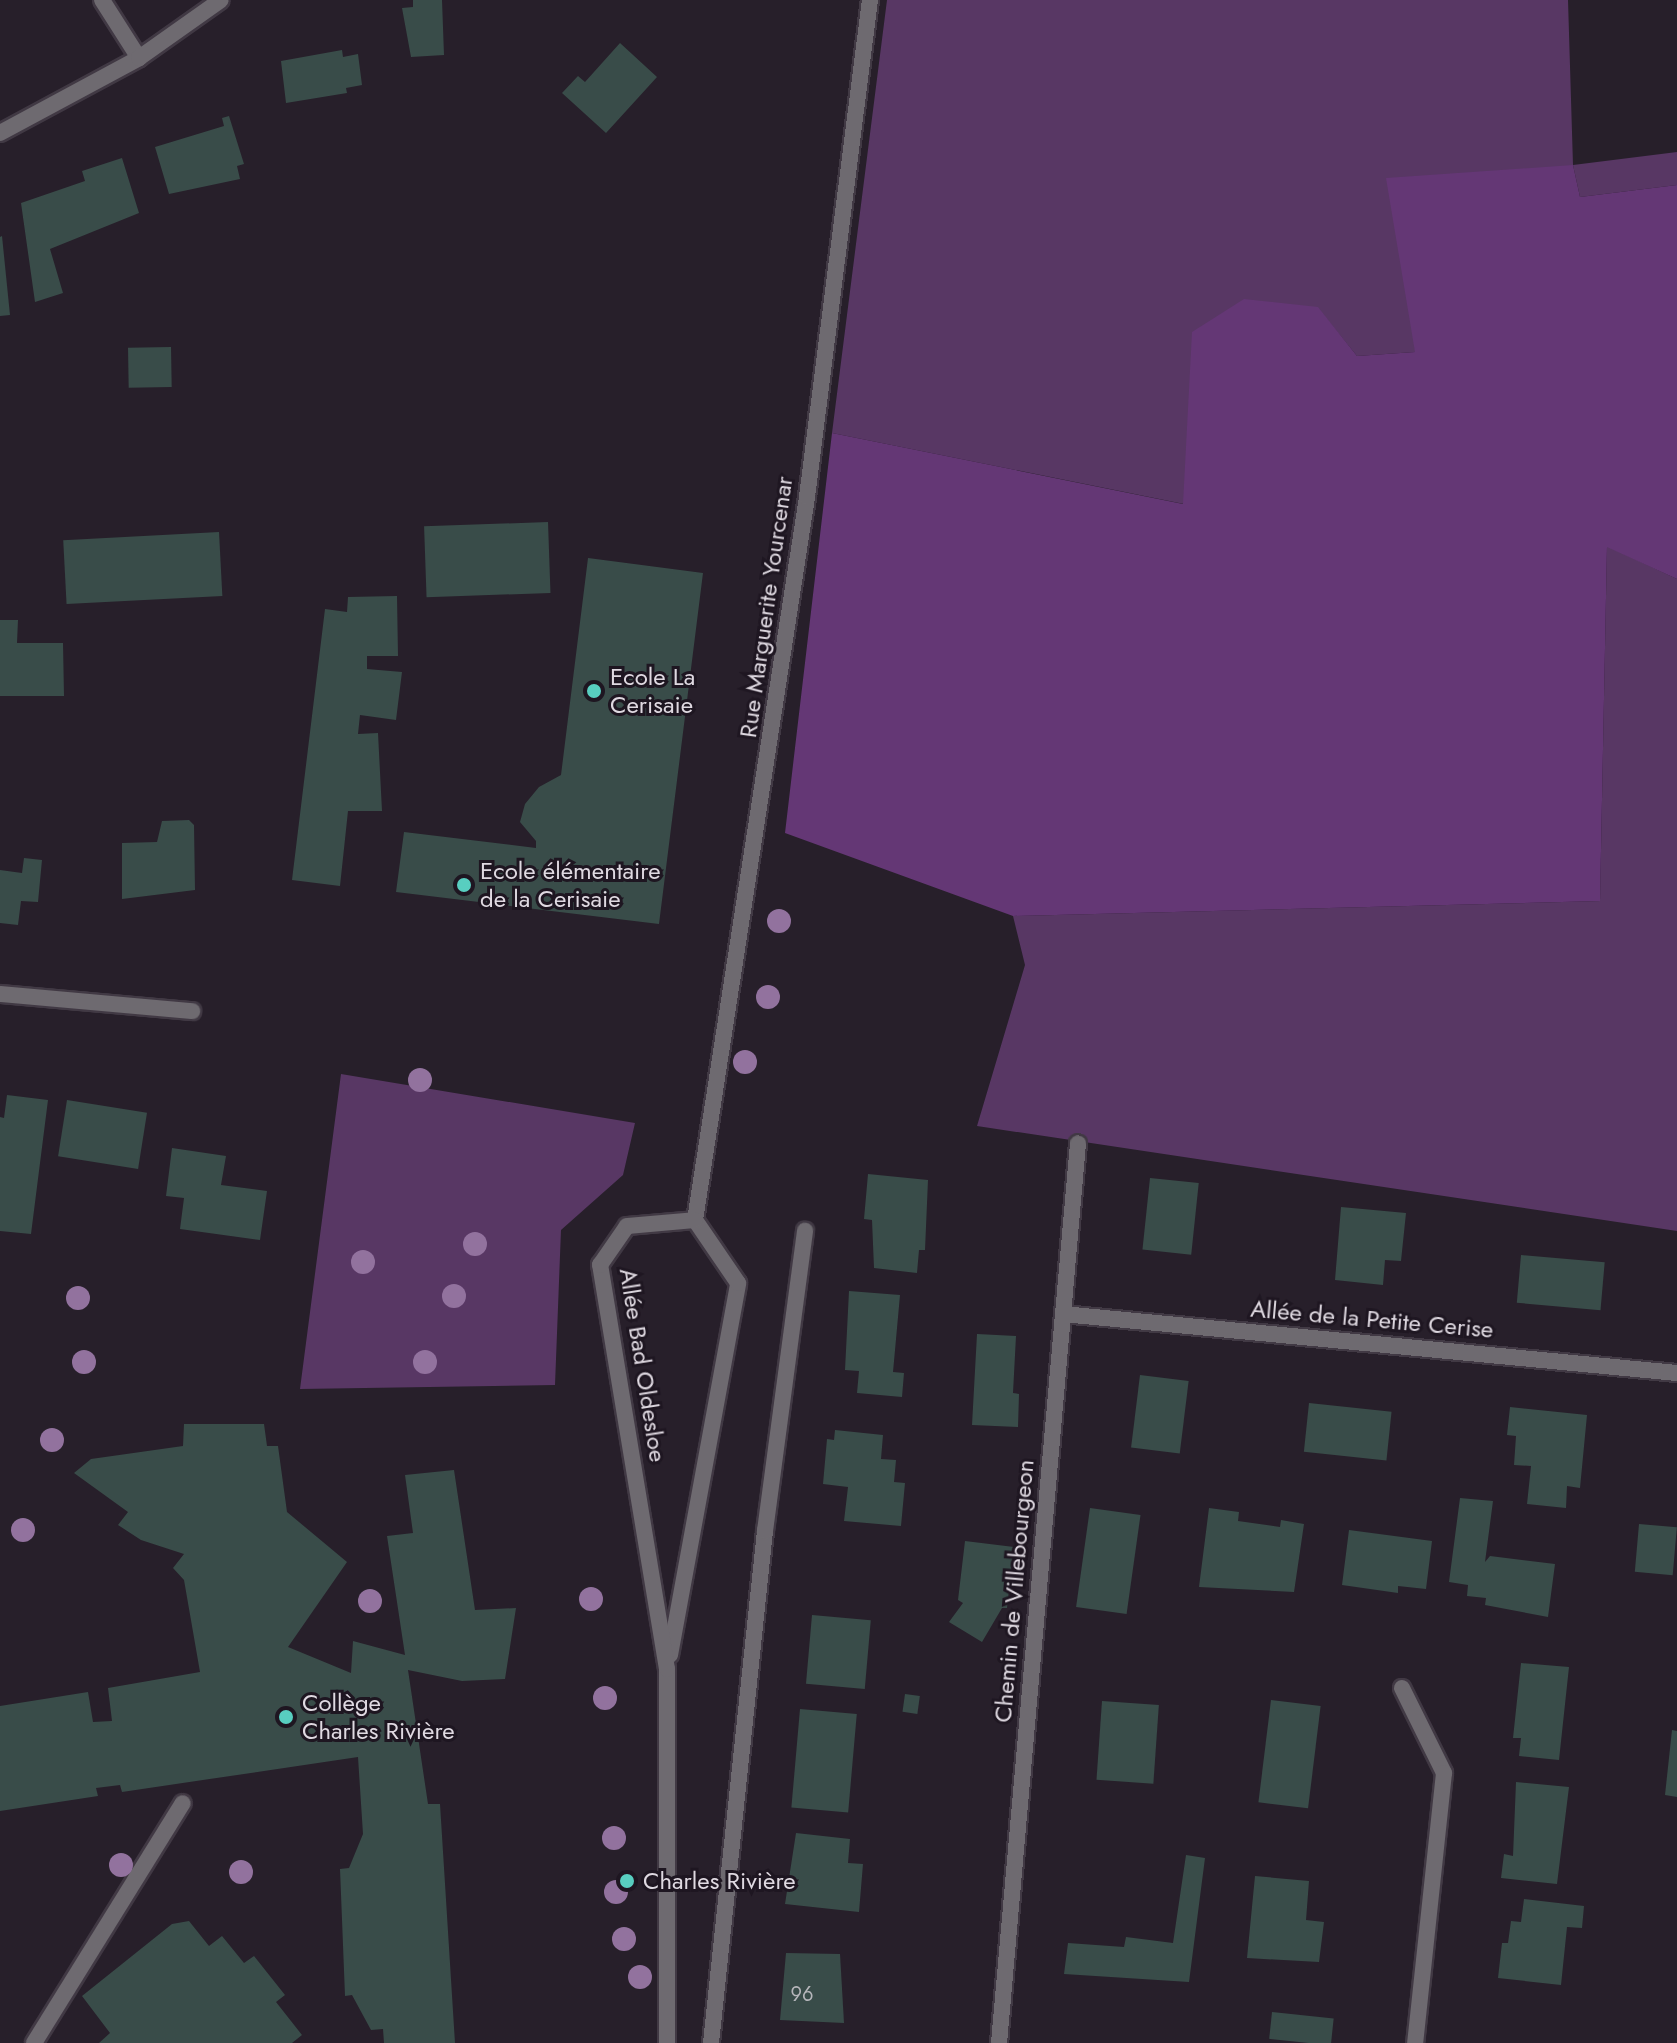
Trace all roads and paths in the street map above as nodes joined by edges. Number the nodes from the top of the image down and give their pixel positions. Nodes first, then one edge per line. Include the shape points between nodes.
1 (102, 0) edge
2 (221, 0) edge
3 (870, 0) edge
4 (139, 58) junction
5 (0, 133) edge
6 (0, 994) edge
7 (192, 1011) dead end
8 (1078, 1143) dead end
9 (695, 1220) junction
10 (805, 1231) dead end
11 (1063, 1314) junction
12 (1677, 1373) edge
13 (667, 1669) junction
14 (1402, 1688) dead end
15 (183, 1803) dead end
16 (34, 2043) edge
17 (667, 2043) edge
18 (711, 2043) edge
19 (999, 2043) edge
20 (1415, 2043) edge

1 - 4 street
2 - 4 street
3 - 9 street, Rue Marguerite Yourcenar via 807,497
4 - 5 street
6 - 7 street
8 - 11 street, Chemin de Villebourgeon
9 - 13 street, Allée Bad Oldesloe via 738,1283
9 - 13 street, Allée Bad Oldesloe via 627,1226 600,1265
10 - 18 street via 765,1531
11 - 12 street, Allée de la Petite Cerise
11 - 19 street, Chemin de Villebourgeon
13 - 17 street, Allée Bad Oldesloe
14 - 20 street via 1444,1773
15 - 16 street

